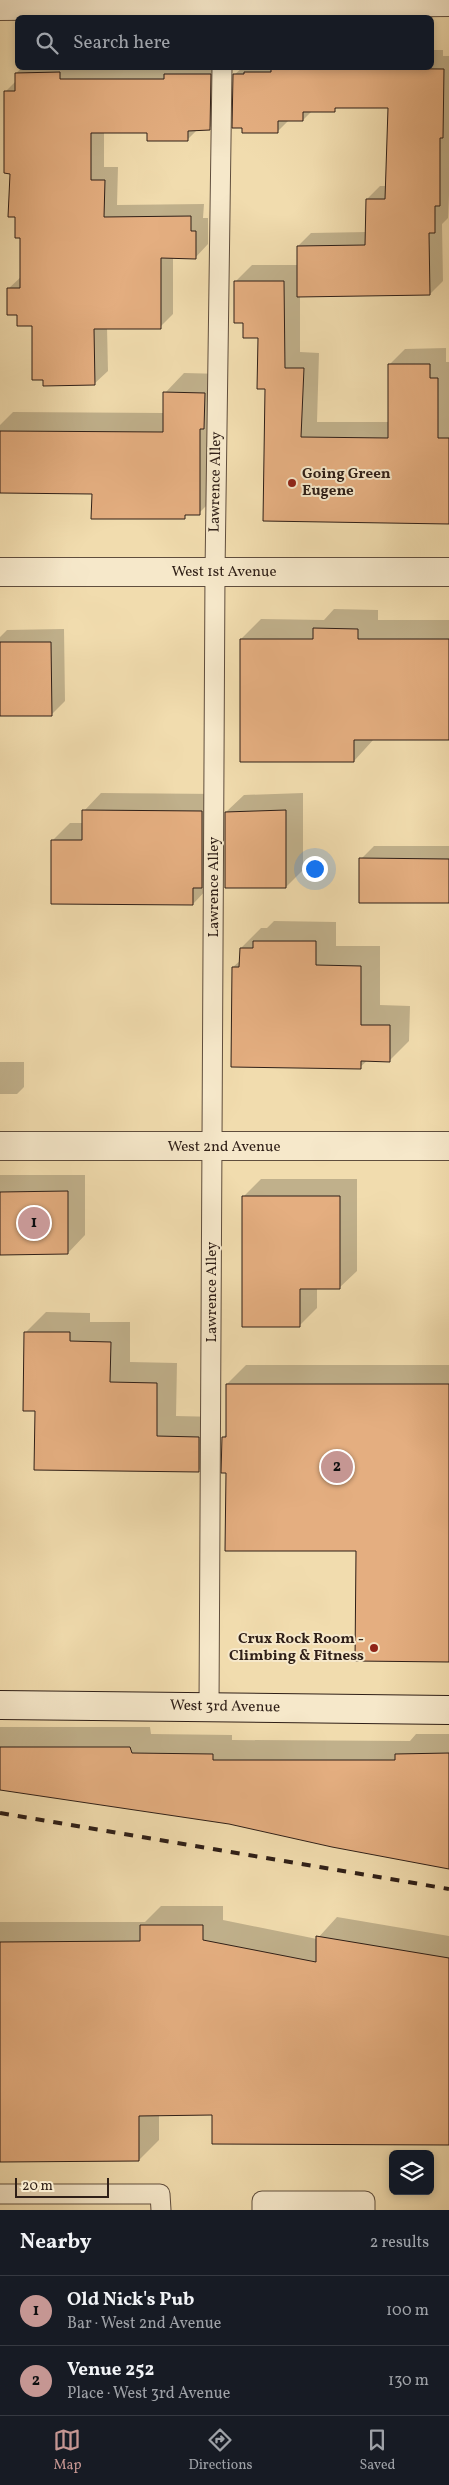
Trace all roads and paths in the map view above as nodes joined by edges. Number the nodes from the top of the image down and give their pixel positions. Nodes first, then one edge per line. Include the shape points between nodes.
1 (449, 2) edge
2 (0, 6) edge
3 (223, 11) edge
4 (222, 70) edge
5 (0, 572) edge
6 (215, 572) junction
7 (449, 572) edge
8 (0, 1146) edge
9 (449, 1146) edge
10 (213, 1147) junction
11 (0, 1705) edge
12 (209, 1707) junction
13 (449, 1710) edge
14 (0, 2194) edge
15 (161, 2210) edge
16 (262, 2210) edge
17 (365, 2210) edge

1 - 3 street
2 - 3 street
4 - 6 lane, Lawrence Alley
5 - 6 street, West 1st Avenue
6 - 7 street, West 1st Avenue
6 - 10 lane, Lawrence Alley
8 - 10 street, West 2nd Avenue
9 - 10 street, West 2nd Avenue
10 - 12 lane, Lawrence Alley
11 - 12 street, West 3rd Avenue
12 - 13 street, West 3rd Avenue
14 - 15 lane via 160,2194
16 - 17 lane via 262,2201 365,2201

